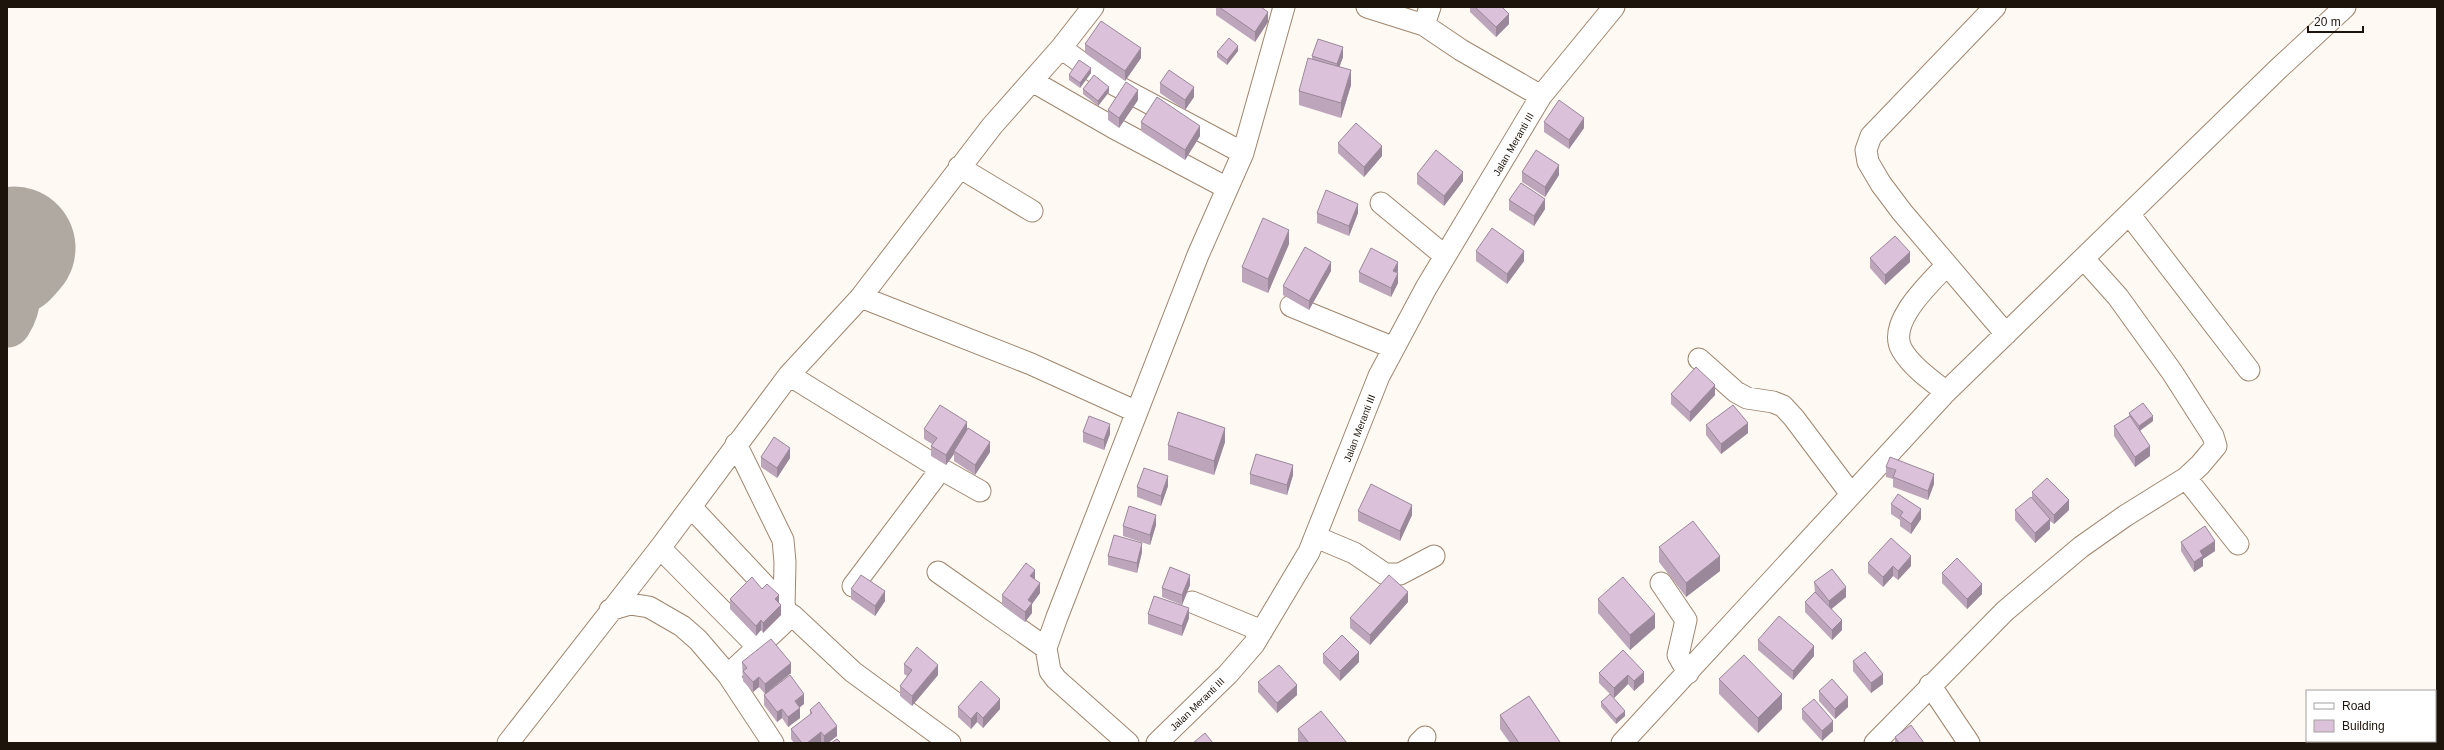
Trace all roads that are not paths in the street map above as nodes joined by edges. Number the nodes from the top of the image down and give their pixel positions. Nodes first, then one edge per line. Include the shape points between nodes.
1 (1093, 7) edge
2 (1284, 7) edge
3 (1367, 7) edge
4 (1614, 7) edge
5 (1995, 7) edge
6 (2345, 7) edge
7 (1427, 16) edge
8 (1061, 48) junction
9 (1032, 81) junction
10 (1541, 96) junction
11 (1243, 152) junction
12 (959, 167) junction
13 (1227, 188) junction
14 (1381, 203) dead end
15 (1032, 211) dead end
16 (2129, 214) junction
17 (1445, 256) junction
18 (2084, 259) junction
19 (1947, 265) junction
20 (861, 297) junction
21 (1290, 306) dead end
22 (2006, 334) junction
23 (1394, 348) junction
24 (1699, 359) dead end
25 (2249, 370) dead end
26 (789, 375) junction
27 (1946, 392) junction
28 (1137, 412) junction
29 (736, 444) junction
30 (941, 469) junction
31 (2186, 478) junction
32 (980, 491) dead end
33 (1851, 494) junction
34 (691, 507) junction
35 (1316, 537) junction
36 (2238, 544) dead end
37 (660, 548) junction
38 (1434, 556) dead end
39 (938, 572) dead end
40 (1661, 583) dead end
41 (853, 586) edge
42 (1192, 602) dead end
43 (610, 610) junction
44 (788, 611) junction
45 (1262, 631) junction
46 (757, 646) junction
47 (1046, 648) junction
48 (1688, 673) junction
49 (728, 675) junction
50 (1930, 685) junction
51 (508, 743) edge
52 (773, 743) edge
53 (950, 743) edge
54 (1128, 743) edge
55 (1157, 743) edge
56 (1622, 743) edge
57 (1875, 743) edge
58 (1969, 743) edge

1 - 8 street
2 - 11 street
3 - 7 street
4 - 10 street, Jalan Meranti III
5 - 19 street via 1871,136 1866,150 1868,162 1880,184
6 - 16 street
7 - 10 street via 1461,50
8 - 9 street
8 - 11 street via 1104,79
9 - 12 street
9 - 13 street
10 - 17 street, Jalan Meranti III
11 - 13 street
12 - 15 street
12 - 20 street
13 - 28 street
14 - 17 street
16 - 18 street
16 - 25 street
17 - 23 street, Jalan Meranti III
18 - 22 street
18 - 31 street via 2118,297 2172,372 2216,441 2216,446
19 - 22 street
19 - 27 street via 1925,288 1906,314 1900,325 1899,342 1908,358
20 - 26 street
20 - 28 street via 1031,364
21 - 23 street
22 - 27 street
23 - 35 street, Jalan Meranti III via 1379,376
24 - 33 street via 1736,392 1747,398 1783,406
26 - 29 street
26 - 30 street
27 - 33 street
28 - 47 street
29 - 34 street
29 - 44 street via 783,540
30 - 32 street
30 - 41 street
31 - 36 street
31 - 50 street via 2081,547 2005,611
33 - 48 street
34 - 37 street
34 - 44 street
35 - 38 street via 1354,553 1385,574 1400,574
35 - 45 street, Jalan Meranti III
37 - 43 street
37 - 46 street
39 - 47 street
40 - 48 street via 1686,620 1678,655
42 - 45 street
43 - 49 street via 630,604 649,607 682,626 698,640
43 - 51 street
44 - 46 street
44 - 53 street via 853,672
45 - 55 street, Jalan Meranti III via 1243,659
46 - 49 street
47 - 54 street via 1050,671 1056,680
48 - 56 street
49 - 52 street
50 - 57 street
50 - 58 street

